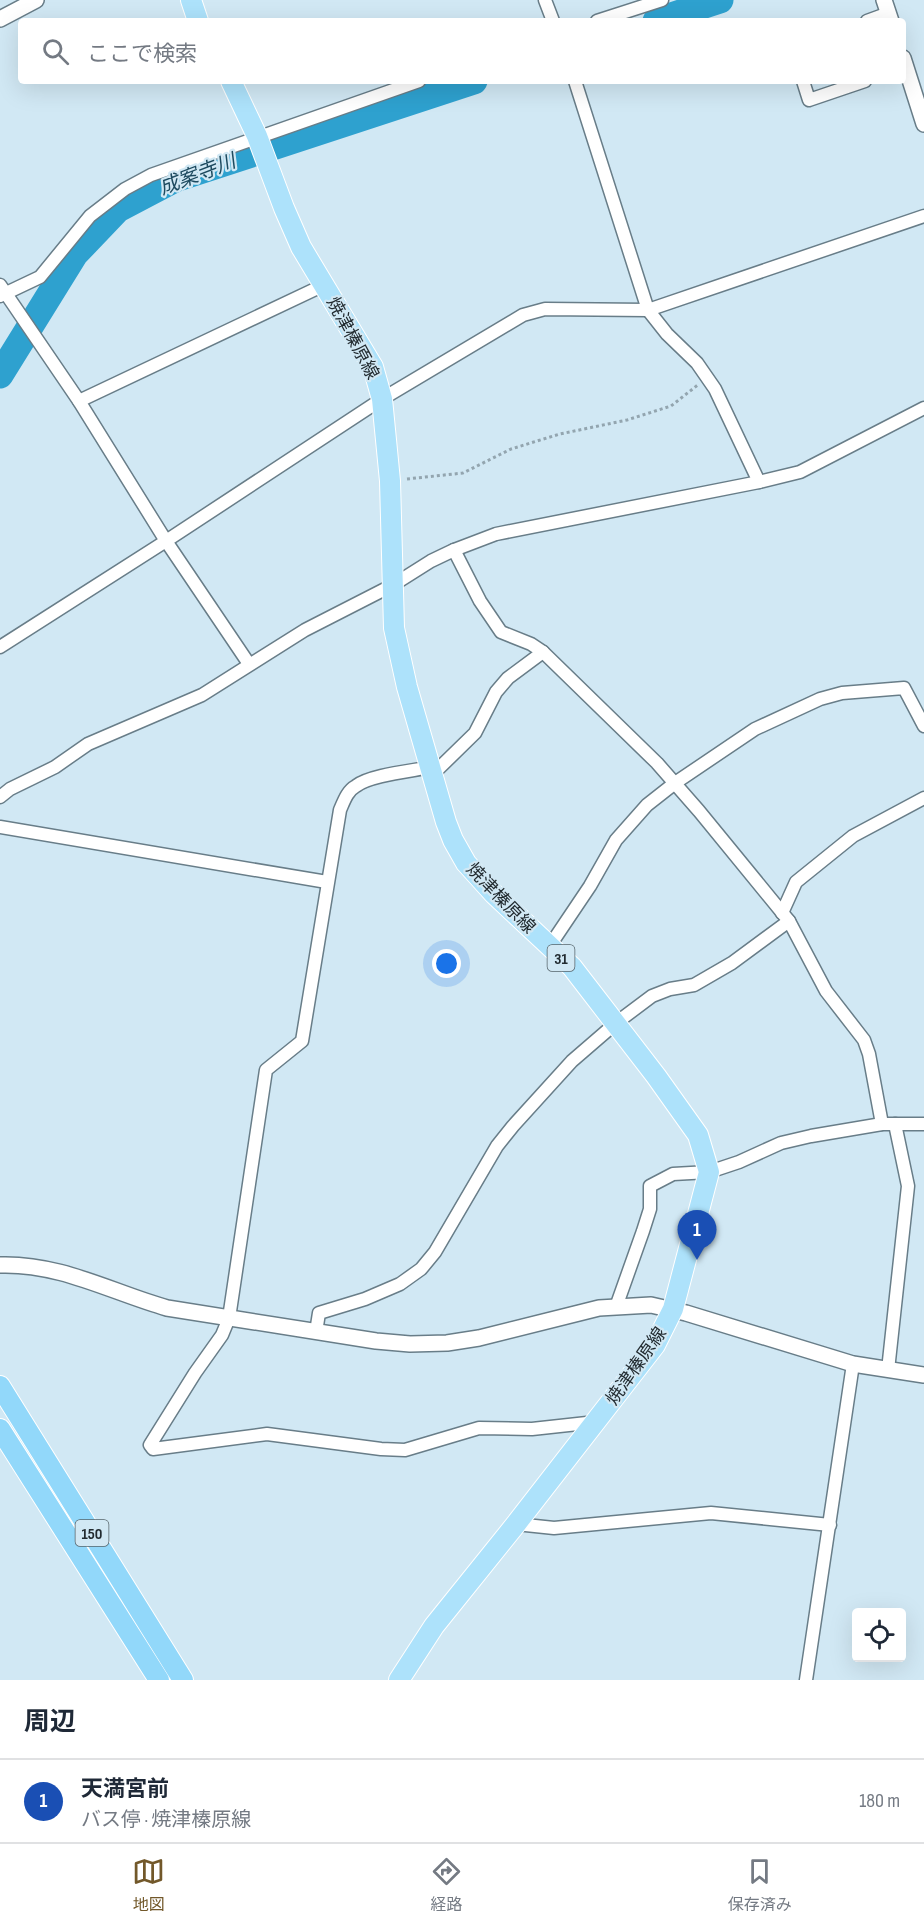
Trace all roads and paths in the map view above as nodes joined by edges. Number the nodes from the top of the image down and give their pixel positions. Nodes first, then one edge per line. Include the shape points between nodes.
1 (36, 0) edge
2 (191, 0) edge
3 (545, 0) edge
4 (662, 0) edge
5 (888, 11) edge
6 (197, 18) edge
7 (552, 18) edge
8 (606, 18) edge
9 (873, 18) edge
10 (0, 19) edge
11 (906, 71) edge
12 (232, 84) edge
13 (411, 84) edge
14 (576, 84) edge
15 (804, 84) edge
16 (856, 84) edge
17 (924, 124) edge
18 (258, 138) junction
19 (924, 216) edge
20 (324, 285) junction
21 (2, 291) edge
22 (648, 310) junction
23 (707, 377) junction
24 (382, 399) junction
25 (79, 401) junction
26 (924, 408) edge
27 (390, 481) junction
28 (759, 482) junction
29 (166, 541) junction
30 (454, 550) junction
31 (393, 585) junction
32 (0, 647) edge
33 (543, 652) junction
34 (249, 664) junction
35 (924, 726) edge
36 (431, 771) junction
37 (675, 783) junction
38 (0, 797) edge
39 (924, 798) edge
40 (0, 827) edge
41 (327, 882) junction
42 (785, 917) junction
43 (549, 946) junction
44 (616, 1023) junction
45 (882, 1124) junction
46 (895, 1124) junction
47 (924, 1125) edge
48 (709, 1172) junction
49 (0, 1265) edge
50 (616, 1307) junction
51 (673, 1309) junction
52 (229, 1318) junction
53 (316, 1332) junction
54 (853, 1364) junction
55 (888, 1370) junction
56 (924, 1375) edge
57 (0, 1386) edge
58 (596, 1422) junction
59 (0, 1429) edge
60 (516, 1524) junction
61 (830, 1525) junction
62 (159, 1680) edge
63 (183, 1680) edge
64 (399, 1680) edge
65 (806, 1680) edge

1 - 10 street
2 - 6 main road
3 - 7 street
4 - 8 street
5 - 9 street
11 - 17 street
12 - 18 main road, 焼津榛原線 / 31
13 - 18 street
14 - 22 street
15 - 16 street via 809,99
18 - 20 main road, 焼津榛原線 / 31 via 301,247
18 - 21 street via 151,175 125,189 90,216 40,277
19 - 22 street
20 - 24 main road, 焼津榛原線 / 31 via 373,367
20 - 25 street
21 - 25 street
22 - 23 street
22 - 24 street via 545,309 523,315
23 - 27 path via 671,406 521,446 463,473
23 - 28 street
24 - 27 main road, 焼津榛原線 / 31
24 - 29 street
25 - 29 street
26 - 28 street via 800,472
27 - 31 main road, 焼津榛原線 / 31
28 - 30 street via 496,534
29 - 32 street
29 - 34 street
30 - 31 street
30 - 33 street via 501,632
31 - 34 street
31 - 36 main road, 焼津榛原線 / 31 via 396,638
33 - 36 street via 508,678 496,692 475,733
33 - 37 street
34 - 38 street via 202,695 88,744
35 - 37 street via 904,688 842,693 755,729
36 - 41 street via 376,778 356,785 340,810
36 - 43 main road, 焼津榛原線 / 31 via 446,822 466,863
37 - 42 street
37 - 43 street via 647,805 616,840
39 - 42 street via 853,836 796,882
40 - 41 street
41 - 52 street via 303,1041 266,1070
42 - 44 street via 732,963 694,985 652,996
42 - 45 street via 826,991 864,1040
43 - 44 main road, 焼津榛原線 / 31
44 - 48 main road, 焼津榛原線 / 31 via 698,1135
44 - 53 street via 572,1061 497,1146 421,1269 400,1284 319,1313
45 - 46 street
45 - 48 street via 781,1143
46 - 47 street
46 - 55 street via 908,1186
48 - 50 street via 673,1174 650,1186 650,1209 644,1231
48 - 51 main road, 焼津榛原線
49 - 52 street via 43,1267 141,1301
50 - 51 street via 651,1305
50 - 53 street via 447,1342 410,1344
51 - 54 street
51 - 58 main road, 焼津榛原線 via 656,1345
52 - 53 street
52 - 58 street via 222,1335 160,1426 150,1445 153,1449 267,1434 405,1450 479,1428 532,1429
54 - 55 street
54 - 61 street
55 - 56 street
57 - 63 highway, 150
58 - 60 main road, 焼津榛原線
59 - 62 highway, 150
60 - 61 street via 554,1528 711,1514
60 - 64 main road, 焼津榛原線 via 434,1626
61 - 65 street

